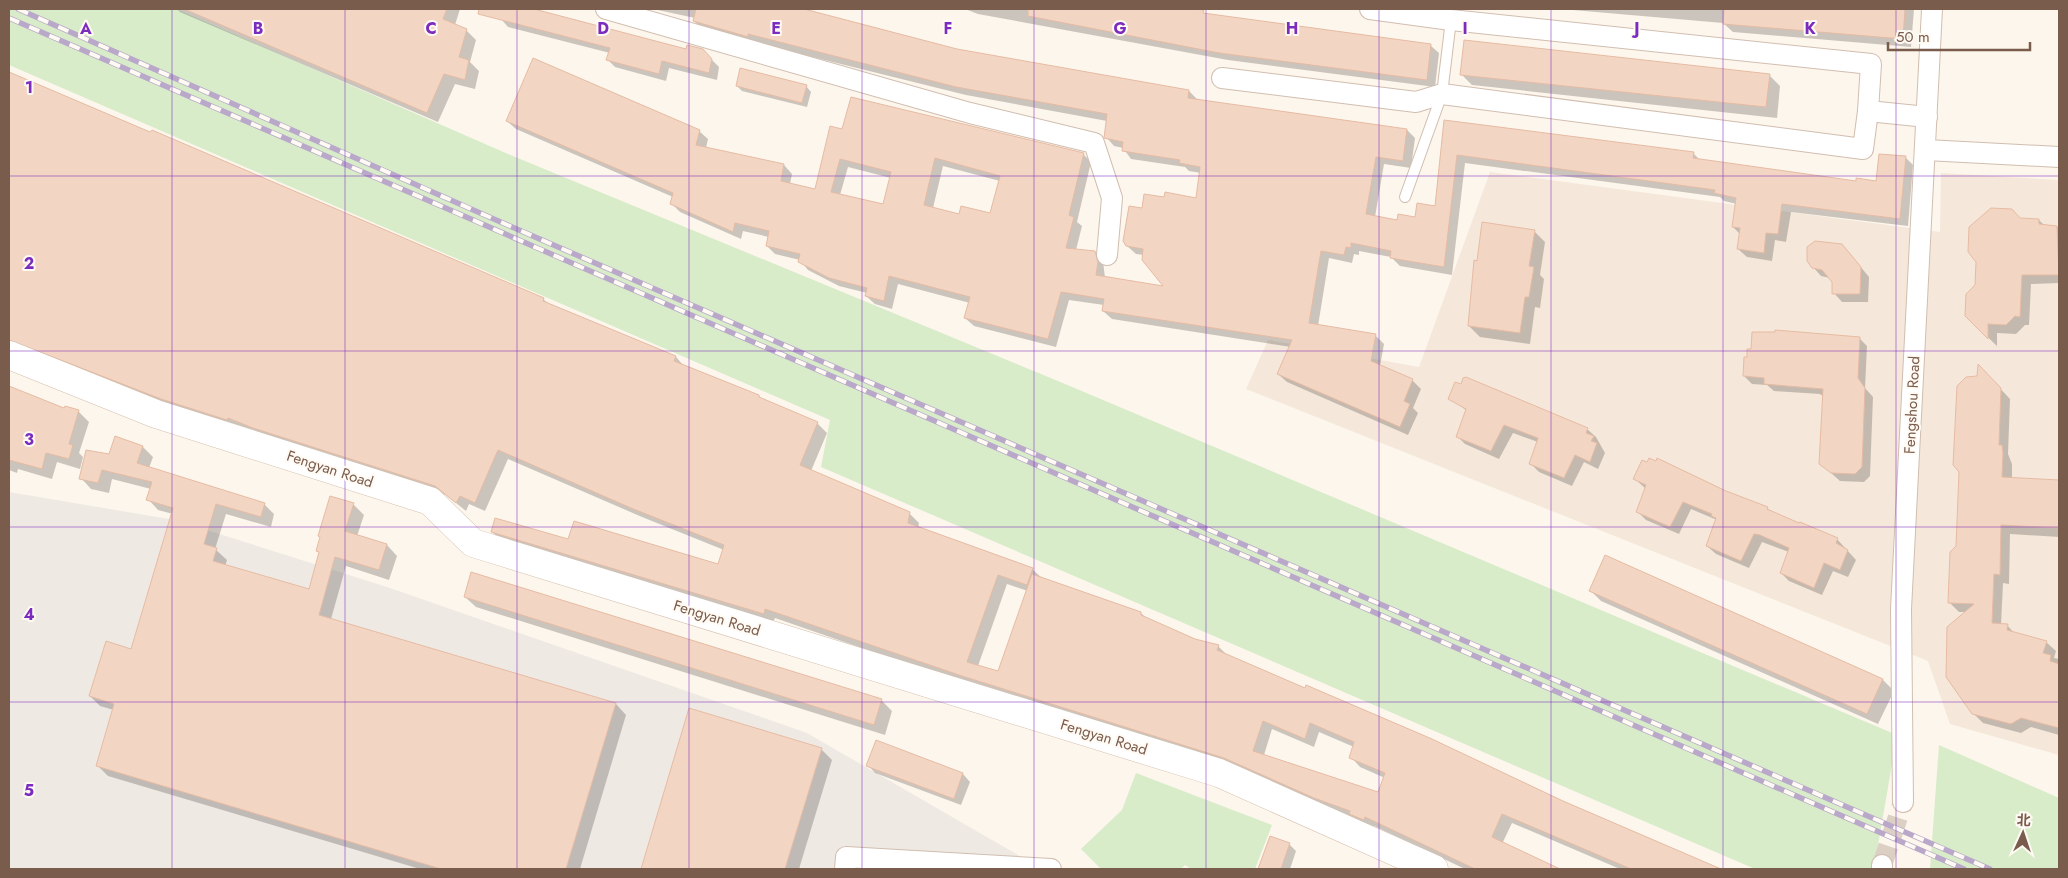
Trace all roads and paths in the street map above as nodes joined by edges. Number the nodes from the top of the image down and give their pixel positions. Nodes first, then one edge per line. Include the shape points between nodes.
1 (606, 9) edge
2 (1370, 9) edge
3 (1932, 9) edge
4 (1451, 20) junction
5 (1222, 78) dead end
6 (1442, 94) junction
7 (1868, 111) junction
8 (1927, 117) junction
9 (1926, 150) junction
10 (2059, 157) edge
11 (1405, 196) dead end
12 (1107, 255) dead end
13 (9, 355) edge
14 (1903, 802) tunnel mouth
15 (845, 869) edge
16 (1051, 869) edge
17 (1434, 869) edge

1 - 12 street via 970,113 1094,143 1112,198
2 - 4 street
3 - 8 street, Fengshou Road
4 - 6 lane
4 - 7 street via 1871,64
5 - 6 street via 1416,102
6 - 7 street via 1863,149
6 - 11 lane
7 - 8 street
8 - 9 street, Fengshou Road
9 - 10 street
9 - 14 street, Fengshou Road via 1901,609
13 - 17 street, Fengyan Road via 156,414 430,501 473,543 1219,773
15 - 16 street via 846,856

